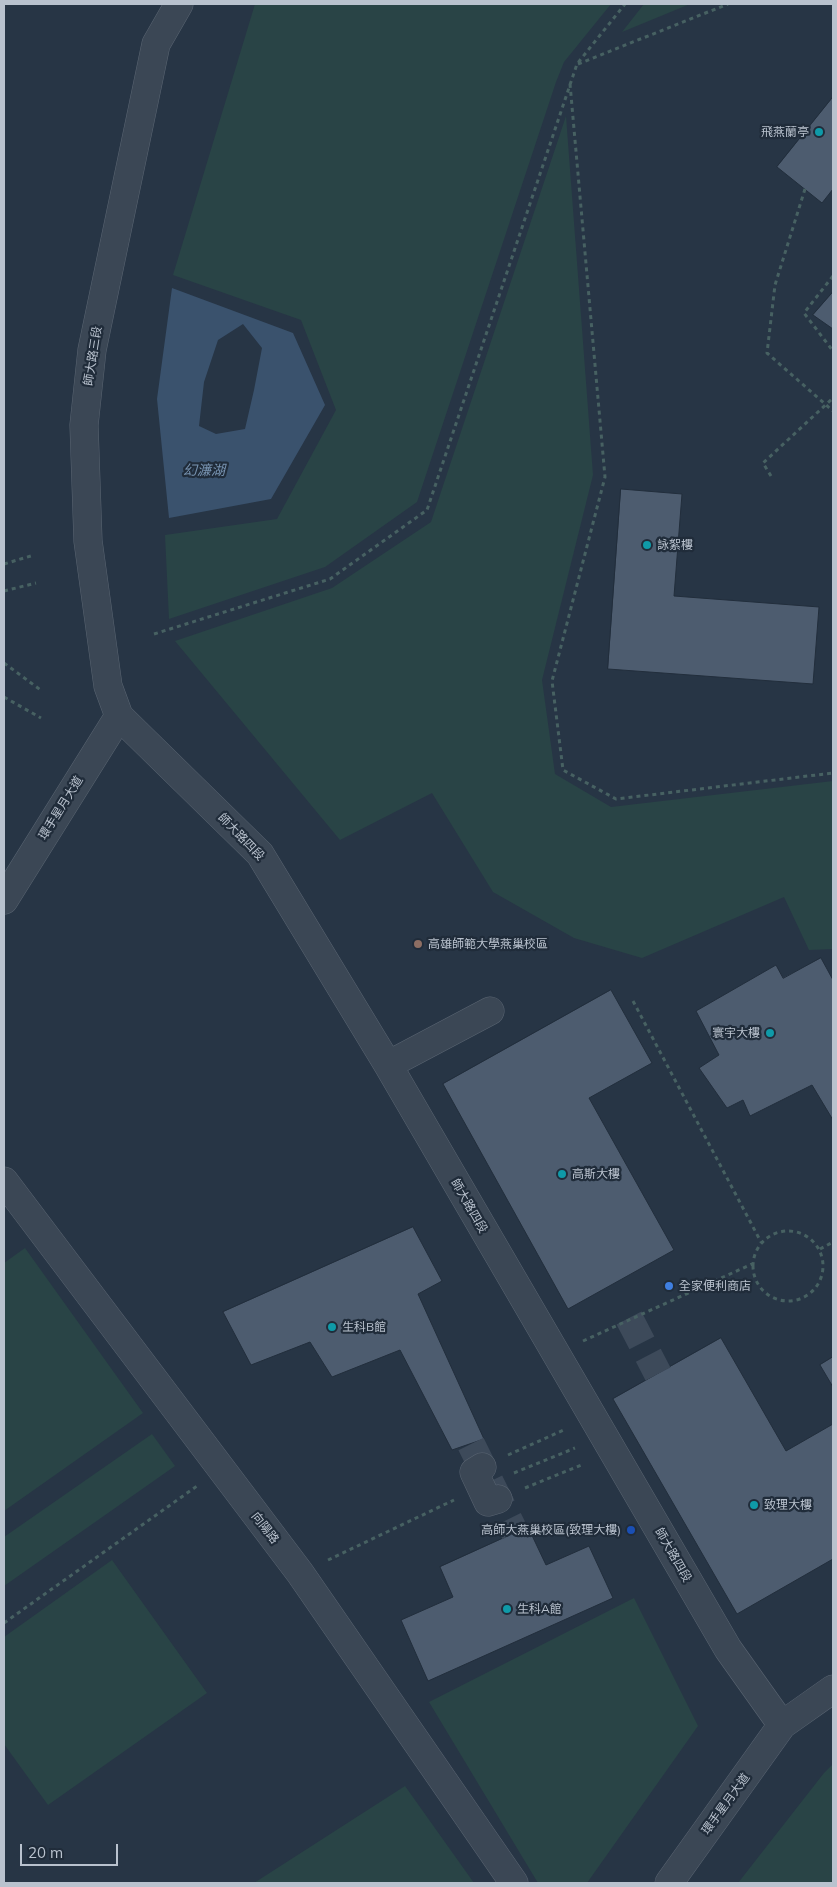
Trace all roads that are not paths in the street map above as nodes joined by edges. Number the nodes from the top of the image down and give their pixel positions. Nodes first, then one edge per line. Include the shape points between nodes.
1 (178, 4) edge
2 (119, 716) junction
3 (4, 900) edge
4 (490, 1011) dead end
5 (388, 1065) junction
6 (4, 1181) edge
7 (833, 1689) edge
8 (782, 1725) junction
9 (514, 1883) edge
10 (669, 1883) edge

1 - 2 street, 師大路三段 via 156,44 92,350 84,425 88,541 108,686
2 - 3 street, 環手星月大道
2 - 5 street, 師大路四段 via 260,854
4 - 5 street
5 - 8 street, 師大路四段 via 728,1649
6 - 9 street, 向陽路 via 300,1573
7 - 8 street, 環手星月大道
8 - 10 street, 環手星月大道

